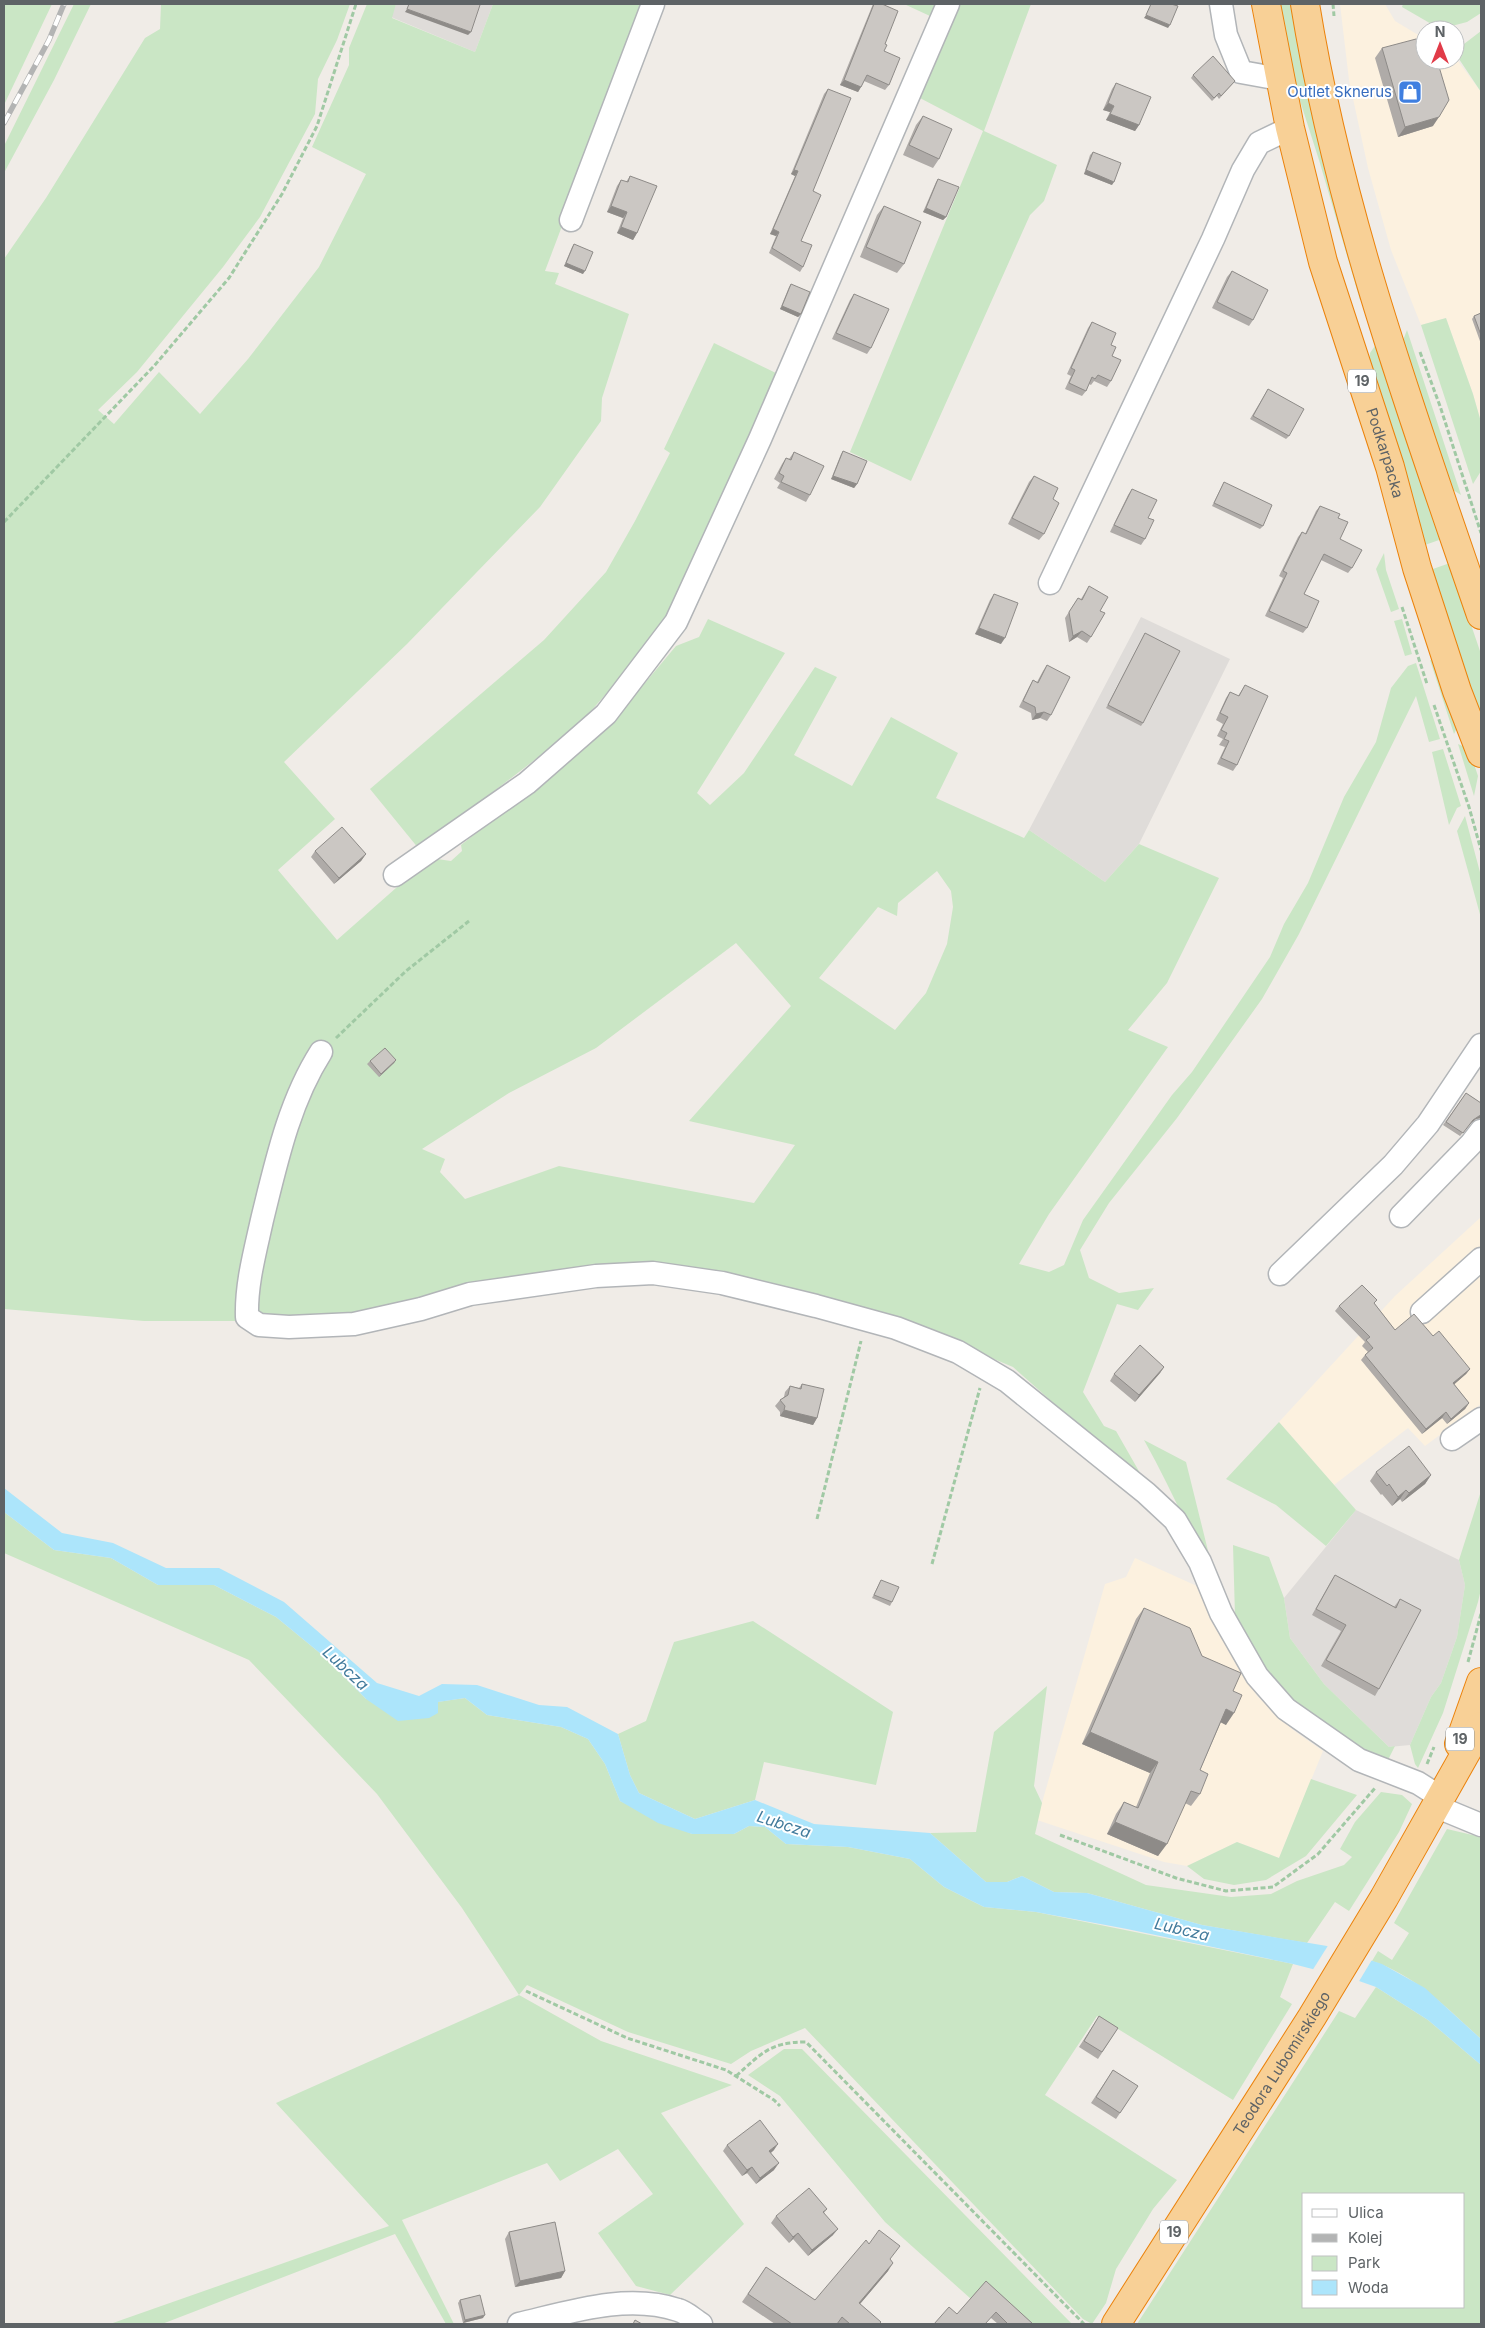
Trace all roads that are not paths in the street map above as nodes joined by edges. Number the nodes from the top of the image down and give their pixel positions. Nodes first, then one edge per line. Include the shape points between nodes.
1 (653, 4) edge
2 (948, 4) edge
3 (1221, 4) edge
4 (1266, 4) edge
5 (1305, 4) edge
6 (1280, 79) junction
7 (1290, 128) junction
8 (571, 220) dead end
9 (1323, 262) junction
10 (1380, 316) junction
11 (1050, 583) dead end
12 (1481, 615) edge
13 (1481, 753) edge
14 (395, 875) dead end
15 (1481, 1045) edge
16 (321, 1052) road end
17 (1481, 1131) edge
18 (1401, 1216) dead end
19 (1481, 1259) edge
20 (1280, 1274) dead end
21 (1422, 1312) dead end
22 (1481, 1419) edge
23 (1452, 1439) dead end
24 (1481, 1682) edge
25 (1481, 1726) edge
26 (1437, 1801) junction
27 (1481, 1825) edge
28 (519, 2324) edge
29 (701, 2324) edge
30 (1116, 2324) edge

1 - 8 street
2 - 14 street via 764,430 676,622 606,714 527,783
3 - 6 street via 1226,35 1241,72
4 - 6 highway, Podkarpacka / 19
5 - 10 highway, 19 via 1341,178
6 - 7 highway, Podkarpacka / 19
7 - 9 highway, Podkarpacka / 19
7 - 11 street via 1259,143 1243,170
9 - 10 highway via 1347,275 1364,330 1373,332
9 - 13 highway, Podkarpacka / 19 via 1390,467 1440,640
10 - 12 highway, 19
15 - 20 street via 1428,1124 1393,1165
16 - 26 street via 308,1071 285,1130 253,1260 246,1300 247,1317 259,1325 289,1327 354,1324 470,1294 596,1276 653,1273 722,1283 866,1319 958,1352 1007,1381 1051,1415 1146,1492 1175,1520 1200,1562 1221,1613 1253,1668 1286,1708 1359,1760 1418,1783
17 - 18 street
19 - 21 street
22 - 23 street
24 - 26 highway, 19
25 - 26 highway, 19
26 - 27 street
26 - 30 highway, Teodora Lubomirskiego / 19 via 1384,1898 1312,2017
28 - 29 street via 614,2304 645,2302 680,2310

